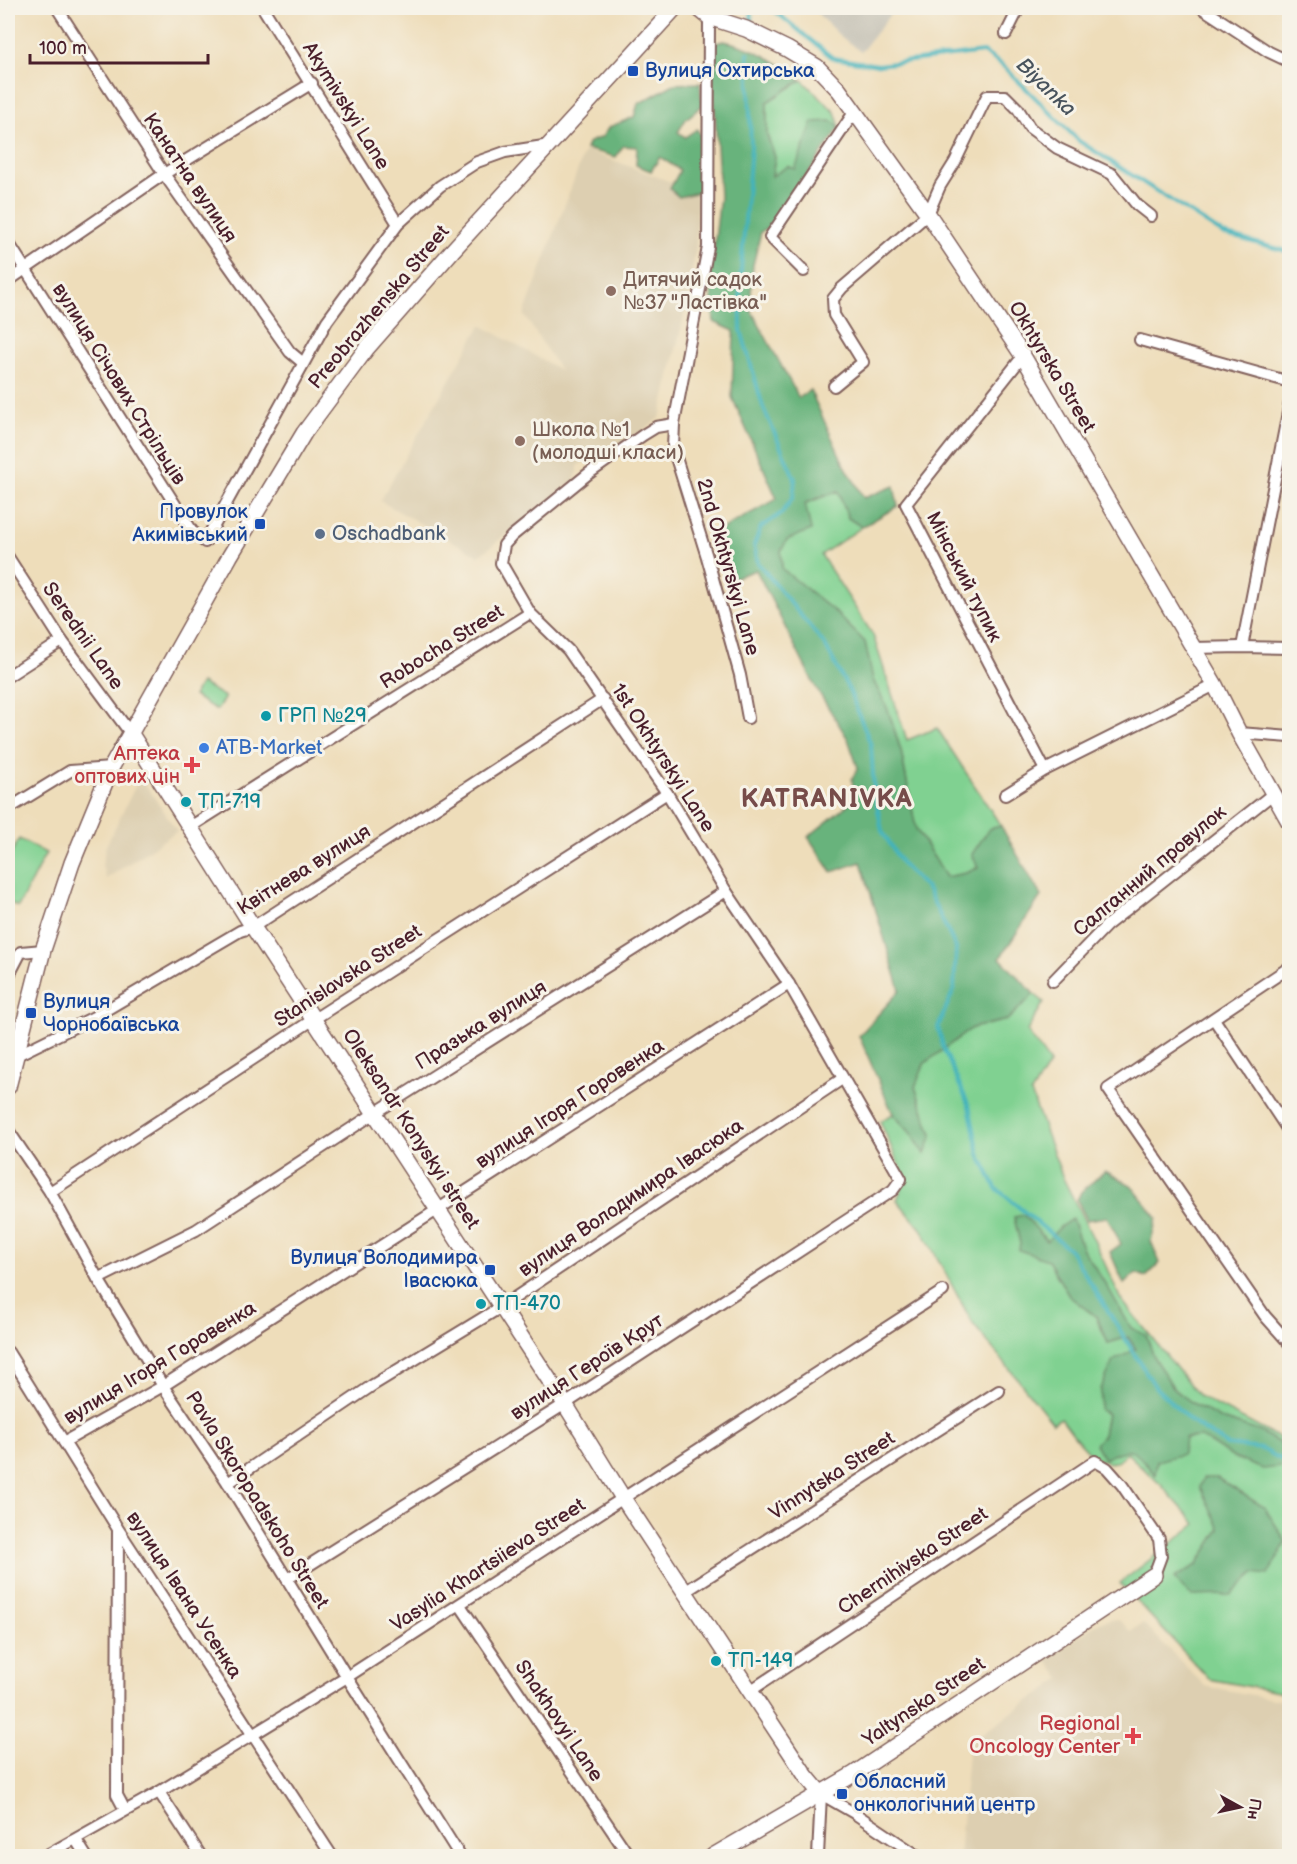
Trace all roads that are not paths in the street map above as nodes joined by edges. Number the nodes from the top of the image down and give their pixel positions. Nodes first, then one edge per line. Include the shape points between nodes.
1 (57, 8) edge
2 (263, 8) edge
3 (675, 8) edge
4 (1019, 8) edge
5 (1202, 8) edge
6 (703, 12) edge
7 (1005, 34) dead end
8 (1290, 62) edge
9 (312, 84) junction
10 (855, 111) junction
11 (550, 145) junction
12 (164, 174) junction
13 (928, 214) junction
14 (1151, 216) dead end
15 (398, 224) junction
16 (8, 242) edge
17 (25, 270) junction
18 (804, 271) dead end
19 (8, 281) edge
20 (1140, 340) dead end
21 (1023, 356) junction
22 (302, 362) junction
23 (1290, 382) edge
24 (834, 386) dead end
25 (1290, 402) edge
26 (674, 424) junction
27 (1278, 468) junction
28 (1290, 470) edge
29 (8, 557) edge
30 (530, 613) junction
31 (62, 641) junction
32 (1242, 647) junction
33 (1192, 648) junction
34 (1290, 648) edge
35 (8, 676) edge
36 (1215, 685) junction
37 (603, 699) junction
38 (748, 718) dead end
39 (1239, 733) junction
40 (131, 734) junction
41 (1290, 737) edge
42 (111, 768) junction
43 (1045, 770) junction
44 (667, 793) junction
45 (1274, 794) junction
46 (1005, 795) dead end
47 (8, 809) edge
48 (1290, 823) edge
49 (190, 827) junction
50 (726, 891) junction
51 (254, 927) junction
52 (43, 950) junction
53 (1290, 967) edge
54 (8, 977) edge
55 (1053, 981) dead end
56 (789, 984) junction
57 (314, 1019) junction
58 (1214, 1019) junction
59 (15, 1056) junction
60 (842, 1079) junction
61 (8, 1087) edge
62 (375, 1113) junction
63 (8, 1130) edge
64 (1290, 1133) edge
65 (901, 1179) joint
66 (50, 1192) junction
67 (439, 1210) junction
68 (98, 1279) junction
69 (943, 1291) dead end
70 (501, 1306) junction
71 (1290, 1344) edge
72 (8, 1352) edge
73 (163, 1386) junction
74 (999, 1390) dead end
75 (565, 1404) junction
76 (64, 1442) junction
77 (228, 1483) junction
78 (623, 1498) junction
79 (118, 1529) junction
80 (1154, 1575) joint
81 (287, 1579) junction
82 (686, 1591) junction
83 (460, 1605) junction
84 (347, 1677) junction
85 (750, 1691) junction
86 (253, 1734) junction
87 (159, 1792) junction
88 (820, 1794) junction
89 (125, 1810) junction
90 (76, 1840) junction
91 (45, 1857) edge
92 (86, 1857) edge
93 (201, 1857) edge
94 (332, 1857) edge
95 (460, 1857) edge
96 (629, 1857) edge
97 (713, 1857) edge
98 (818, 1857) edge
99 (918, 1857) edge

1 - 12 street, Канатна вулиця
2 - 9 street, Akymivskyi Lane
3 - 11 street, Preobrazhenska Street
4 - 7 street
5 - 8 street
6 - 10 street, Okhtyrska Street via 764,37 817,68
6 - 26 street, 2nd Okhtyrskyi Lane via 708,247
9 - 12 street
9 - 15 street, Akymivskyi Lane
10 - 13 street, Okhtyrska Street
10 - 18 street via 770,237
11 - 15 street via 505,152 477,162 440,186
11 - 40 street, Preobrazhenska Street via 367,348 304,433
12 - 17 street
12 - 22 street, Канатна вулиця via 290,352
13 - 14 street via 987,96 1005,96 1030,128 1057,148 1112,174
13 - 21 street, Okhtyrska Street
13 - 24 street via 833,299 834,315 863,362
15 - 22 street
16 - 17 street, вулиця Січових Стрільців
17 - 19 street
17 - 22 street, вулиця Січових Стрільців via 192,531 205,542
20 - 23 street
21 - 33 street, Okhtyrska Street
21 - 43 street, Мінський тупик via 906,504
25 - 27 street
26 - 30 street, 1st Okhtyrskyi Lane via 656,427 588,474 504,545 501,563
26 - 38 street, 2nd Okhtyrskyi Lane via 673,448 696,514
27 - 28 street
27 - 32 street
29 - 31 street, Serednii Lane
30 - 37 street, 1st Okhtyrskyi Lane via 568,650
30 - 49 street, Robocha Street
31 - 35 street
31 - 40 street, Serednii Lane
32 - 33 street
32 - 34 street
33 - 36 street, Okhtyrska Street
36 - 39 street, Okhtyrska Street
36 - 43 street
37 - 44 street, 1st Okhtyrskyi Lane
37 - 51 street, Квітнева вулиця
39 - 41 street
39 - 45 street, Okhtyrska Street
40 - 42 street, Preobrazhenska Street
40 - 49 street, Oleksandr Konyskyi street
42 - 47 street via 70,771
42 - 52 street, Preobrazhenska Street via 72,863
43 - 46 street
44 - 50 street, 1st Okhtyrskyi Lane
44 - 57 street, Stanislavska Street
45 - 48 street, Okhtyrska Street
45 - 55 street, Салганний провулок via 1107,925
49 - 51 street, Oleksandr Konyskyi street
50 - 56 street, 1st Okhtyrskyi Lane
50 - 62 street, Празька вулиця
51 - 57 street, Oleksandr Konyskyi street
51 - 59 street, Квітнева вулиця via 240,931 94,1017
52 - 54 street via 21,952
52 - 59 street, Preobrazhenska Street
53 - 58 street
56 - 60 street, 1st Okhtyrskyi Lane
56 - 67 street, вулиця Ігоря Горовенка
57 - 62 street, Oleksandr Konyskyi street
57 - 66 street, Stanislavska Street
58 - 64 street
58 - 71 street via 1108,1089 1265,1316
59 - 61 street, Preobrazhenska Street
60 - 65 street, 1st Okhtyrskyi Lane
60 - 70 street, вулиця Володимира Івасюка
62 - 67 street, Oleksandr Konyskyi street
62 - 68 street, Празька вулиця via 196,1230
63 - 66 street, Pavla Skoropadskoho Street
65 - 75 street, вулиця Героїв Крут via 893,1190
66 - 68 street, Pavla Skoropadskoho Street
67 - 70 street, Oleksandr Konyskyi street
67 - 73 street, вулиця Ігоря Горовенка
68 - 73 street, Pavla Skoropadskoho Street
69 - 78 street, Vasylia Khartsiieva Street
70 - 75 street, Oleksandr Konyskyi street
70 - 77 street, вулиця Володимира Івасюка via 373,1385
72 - 76 street, вулиця Івана Усенка
73 - 76 street, вулиця Ігоря Горовенка
73 - 77 street, Pavla Skoropadskoho Street
74 - 82 street, Vinnytska Street
75 - 78 street, Oleksandr Konyskyi street
75 - 81 street, вулиця Героїв Крут
76 - 79 street, вулиця Івана Усенка
77 - 81 street, Pavla Skoropadskoho Street
78 - 82 street, Oleksandr Konyskyi street
78 - 83 street, Vasylia Khartsiieva Street
79 - 86 street, вулиця Івана Усенка
79 - 89 street via 117,1795
80 - 85 street, Chernihivska Street via 1161,1556 1159,1539 1122,1485 1095,1461
80 - 88 street, Yaltynska Street
81 - 84 street, Pavla Skoropadskoho Street
82 - 85 street, Oleksandr Konyskyi street
83 - 84 street, Vasylia Khartsiieva Street
83 - 96 street, Shakhovyi Lane
84 - 86 street, Vasylia Khartsiieva Street
84 - 95 street, Pavla Skoropadskoho Street
85 - 88 street, Oleksandr Konyskyi street
86 - 87 street, Vasylia Khartsiieva Street
86 - 94 street, вулиця Івана Усенка
87 - 89 street, Vasylia Khartsiieva Street
87 - 93 street
88 - 97 street, Yaltynska Street
88 - 98 street
88 - 99 street
89 - 90 street, Vasylia Khartsiieva Street
90 - 91 street, Vasylia Khartsiieva Street
90 - 92 street

